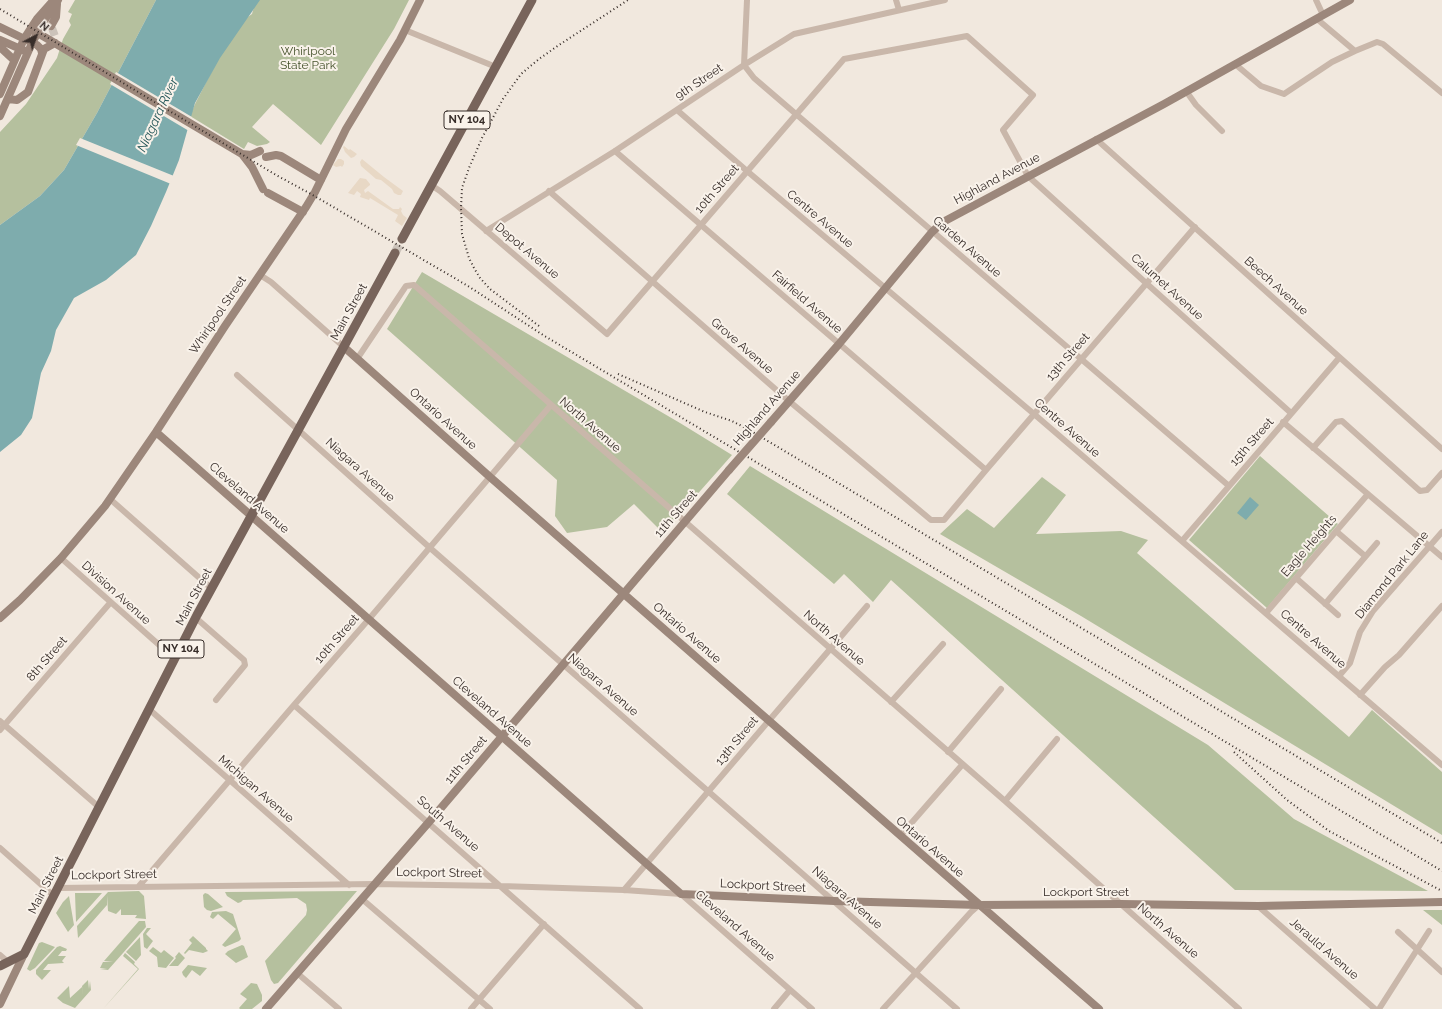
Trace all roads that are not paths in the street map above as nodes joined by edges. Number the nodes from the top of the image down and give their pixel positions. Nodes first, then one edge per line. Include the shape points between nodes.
1 (56, 0) edge
2 (420, 0) edge
3 (532, 0) edge
4 (747, 0) edge
5 (896, 0) edge
6 (945, 0) edge
7 (1316, 0) edge
8 (1350, 0) edge
9 (899, 10) junction
10 (1320, 17) junction
11 (40, 20) junction
12 (0, 27) edge
13 (405, 30) junction
14 (34, 31) junction
15 (0, 40) edge
16 (28, 41) junction
17 (55, 42) junction
18 (0, 47) edge
19 (24, 51) junction
20 (1355, 51) junction
21 (42, 53) junction
22 (844, 59) joint
23 (14, 60) junction
24 (1235, 64) junction
25 (744, 65) junction
26 (496, 67) junction
27 (1, 91) edge
28 (1186, 91) junction
29 (1442, 93) edge
30 (8, 99) junction
31 (677, 110) junction
32 (795, 115) junction
33 (0, 116) edge
34 (1222, 131) dead end
35 (1096, 139) junction
36 (615, 151) junction
37 (242, 154) junction
38 (747, 171) junction
39 (1028, 176) junction
40 (321, 180) junction
41 (432, 185) junction
42 (548, 191) junction
43 (302, 212) junction
44 (701, 225) junction
45 (1195, 228) junction
46 (486, 231) junction
47 (932, 232) junction
48 (402, 239) tunnel mouth
49 (395, 253) tunnel mouth
50 (260, 275) junction
51 (652, 282) junction
52 (1146, 283) junction
53 (885, 288) junction
54 (607, 334) joint
55 (839, 344) junction
56 (344, 347) junction
57 (1339, 358) junction
58 (357, 359) junction
59 (1081, 360) junction
60 (237, 375) dead end
61 (789, 401) junction
62 (551, 405) junction
63 (1291, 413) junction
64 (1034, 414) junction
65 (1283, 422) junction
66 (298, 429) junction
67 (156, 432) junction
68 (1313, 448) junction
69 (1442, 449) edge
70 (729, 470) joint
71 (986, 470) junction
72 (1442, 473) edge
73 (490, 477) junction
74 (1229, 486) junction
75 (1368, 494) junction
76 (110, 499) junction
77 (252, 516) junction
78 (944, 520) joint
79 (685, 522) junction
80 (1336, 531) junction
81 (1442, 532) edge
82 (1182, 541) junction
83 (1377, 543) dead end
84 (1429, 546) junction
85 (429, 547) junction
86 (1366, 556) junction
87 (1442, 557) edge
88 (61, 558) junction
89 (1296, 578) junction
90 (212, 589) junction
91 (624, 594) junction
92 (110, 603) junction
93 (1325, 604) junction
94 (867, 606) dead end
95 (1442, 606) edge
96 (1266, 613) junction
97 (1338, 615) dead end
98 (0, 618) edge
99 (196, 618) junction
100 (369, 619) junction
101 (943, 644) dead end
102 (830, 649) junction
103 (175, 659) junction
104 (563, 665) junction
105 (1339, 676) junction
106 (1001, 689) dead end
107 (1360, 694) junction
108 (216, 700) dead end
109 (891, 702) junction
110 (294, 705) junction
111 (150, 710) junction
112 (769, 720) junction
113 (1, 725) edge
114 (502, 736) junction
115 (1057, 739) dead end
116 (948, 752) junction
117 (1442, 764) edge
118 (962, 765) junction
119 (230, 780) junction
120 (708, 791) junction
121 (1005, 801) junction
122 (100, 808) junction
123 (429, 822) junction
124 (900, 836) junction
125 (0, 848) edge
126 (646, 863) junction
127 (374, 884) junction
128 (349, 885) junction
129 (139, 886) junction
130 (501, 886) junction
131 (624, 890) junction
132 (56, 892) junction
133 (681, 894) junction
134 (362, 899) junction
135 (834, 901) junction
136 (1442, 902) edge
137 (1121, 904) junction
138 (979, 905) junction
139 (1258, 906) junction
140 (544, 924) junction
141 (1429, 931) dead end
142 (1398, 932) dead end
143 (1417, 949) junction
144 (24, 954) junction
145 (0, 955) edge
146 (4, 964) edge
147 (916, 972) junction
148 (1442, 972) edge
149 (297, 973) junction
150 (790, 990) junction
151 (479, 1000) junction
152 (0, 1004) edge
153 (266, 1009) edge
154 (339, 1009) edge
155 (471, 1009) edge
156 (490, 1009) edge
157 (640, 1009) edge
158 (774, 1009) edge
159 (812, 1009) edge
160 (883, 1009) edge
161 (957, 1009) edge
162 (1098, 1009) edge
163 (1239, 1009) edge
164 (1375, 1009) edge
165 (1379, 1009) edge

1 - 11 street
1 - 11 street via 56,17 52,27
2 - 13 street, Whirlpool Street
3 - 26 main road, NY 104
4 - 25 street
5 - 9 street
6 - 9 street, 9th Street
7 - 10 street
8 - 10 street, Highland Avenue
9 - 25 street, 9th Street via 794,34
10 - 20 street
10 - 24 street, Highland Avenue
11 - 14 street
12 - 16 street
13 - 26 street
13 - 40 street, Whirlpool Street via 346,129
14 - 16 street
14 - 17 street
15 - 19 street
16 - 19 street
16 - 21 street via 39,47
17 - 21 street
17 - 37 street
18 - 23 street
19 - 23 street
19 - 30 street
20 - 24 street via 1332,62 1284,94 1260,86
20 - 29 street via 1377,42 1383,44
21 - 30 street via 28,92 17,100
22 - 32 street, 10th Street
22 - 39 street, Calumet Avenue via 967,36 1033,96 1003,130
23 - 27 street
24 - 28 street, Highland Avenue
25 - 31 street, 9th Street
25 - 32 street, Garden Avenue via 754,78
26 - 41 main road, NY 104
27 - 30 street
28 - 34 street
28 - 35 street, Highland Avenue
30 - 33 street
31 - 36 street, 9th Street
31 - 38 street, Centre Avenue
32 - 38 street, 10th Street
32 - 47 street, Garden Avenue
35 - 39 street, Highland Avenue
35 - 45 street, Beech Avenue
36 - 42 street, 9th Street
36 - 44 street, Fairfield Avenue
37 - 40 street via 276,155
37 - 43 street via 266,191
38 - 44 street, 10th Street
38 - 53 street, Centre Avenue
39 - 47 street, Highland Avenue via 943,222
39 - 52 street, Calumet Avenue
40 - 43 street, Whirlpool Street
41 - 46 street, Depot Avenue
41 - 48 main road, NY 104
42 - 46 street, 9th Street
42 - 51 street, Grove Avenue
43 - 50 street, Whirlpool Street
44 - 51 street, 10th Street
44 - 55 street, Fairfield Avenue
45 - 52 street, 13th Street
45 - 57 street, Beech Avenue
46 - 54 street, Depot Avenue
47 - 53 street, Highland Avenue
47 - 59 street, Garden Avenue
49 - 56 main road, Main Street / NY 104
50 - 56 street, Ontario Avenue
50 - 67 street, Whirlpool Street
51 - 54 street, 10th Street
51 - 61 street, Grove Avenue
52 - 59 street, 13th Street
52 - 63 street, Calumet Avenue
53 - 55 street, Highland Avenue
53 - 64 street, Centre Avenue
55 - 61 street, Highland Avenue
55 - 71 street, Fairfield Avenue
56 - 58 street, Ontario Avenue
56 - 66 main road, Main Street / NY 104
57 - 63 street, 15th Street
57 - 69 street, Beech Avenue
58 - 62 street, North Avenue via 406,286 414,285
58 - 73 street, Ontario Avenue
59 - 64 street, 13th Street
59 - 74 street, Garden Avenue
60 - 66 street, Niagara Avenue
61 - 70 street, Highland Avenue, bridge
61 - 78 street, Grove Avenue via 931,520
62 - 73 street, 10th Street
62 - 79 street, North Avenue
63 - 65 street, 15th Street
64 - 71 street, 13th Street
64 - 82 street, Centre Avenue
65 - 68 street
65 - 74 street, 15th Street
66 - 77 main road, Main Street / NY 104
66 - 85 street, Niagara Avenue
67 - 76 street, Whirlpool Street
67 - 77 street, Cleveland Avenue
68 - 72 street via 1336,422 1342,421 1420,491 1427,490
68 - 75 street
70 - 79 street, 11th Street
71 - 78 street, 13th Street
73 - 85 street, 10th Street
73 - 91 street, Ontario Avenue
74 - 82 street, 15th Street
75 - 80 street, Eagle Heights
75 - 84 street
76 - 88 street, Whirlpool Street
76 - 90 street
77 - 90 main road, Main Street / NY 104
77 - 100 street, Cleveland Avenue
79 - 91 street, 11th Street
79 - 102 street, North Avenue
80 - 86 street
80 - 89 street, Eagle Heights
81 - 84 street, Diamond Park Lane
82 - 96 street, Centre Avenue
83 - 86 street
84 - 87 street
84 - 105 street, Diamond Park Lane via 1373,611 1360,632 1350,663
85 - 100 street, 10th Street
85 - 104 street, Niagara Avenue
86 - 93 street
88 - 92 street, Division Avenue
88 - 98 street, Whirlpool Street
89 - 93 street
89 - 96 street, Eagle Heights
90 - 99 main road, Main Street / NY 104
91 - 104 street, 11th Street
91 - 112 street, Ontario Avenue
92 - 103 street, Division Avenue
92 - 113 street, 8th Street
93 - 97 street
94 - 102 street, 13th Street
95 - 107 street
96 - 105 street, Centre Avenue
99 - 103 main road, Main Street / NY 104
99 - 108 street via 244,660 245,665
100 - 110 street, 10th Street
100 - 114 street, Cleveland Avenue
101 - 109 street
102 - 109 street, North Avenue
102 - 112 street, 13th Street
103 - 111 main road, Main Street / NY 104
104 - 114 street, 11th Street
104 - 120 street, Niagara Avenue
105 - 107 street, Centre Avenue
106 - 116 street
107 - 117 street, Centre Avenue
109 - 116 street, North Avenue
110 - 119 street, 10th Street
110 - 123 street, South Avenue
111 - 119 street, Michigan Avenue
111 - 122 main road, Main Street / NY 104
112 - 120 street, 13th Street
112 - 124 street, Ontario Avenue
113 - 122 street
114 - 123 street, 11th Street
114 - 126 street, Cleveland Avenue
115 - 121 street
116 - 118 street, North Avenue
118 - 121 street, North Avenue
118 - 124 street
119 - 128 street, Michigan Avenue
119 - 129 street, 10th Street
120 - 126 street, 13th Street
120 - 135 street, Niagara Avenue
121 - 137 street, North Avenue
122 - 132 main road, Main Street / NY 104
123 - 127 street, 11th Street
123 - 130 street, South Avenue
124 - 138 street, Ontario Avenue
125 - 132 street
126 - 131 street, 13th Street
126 - 133 street, Cleveland Avenue
127 - 128 street, Lockport Street
127 - 130 street, Lockport Street
127 - 134 street, 11th Street
128 - 129 street, Lockport Street
129 - 132 street, Lockport Street
130 - 131 street, Lockport Street
130 - 140 street, South Avenue
131 - 133 street, Lockport Street
132 - 144 main road, Main Street / NY 104
133 - 135 street, Lockport Street
133 - 150 street, Cleveland Avenue
134 - 149 street, 11th Street
134 - 151 street
135 - 138 street, Lockport Street
135 - 147 street, Niagara Avenue
136 - 139 street, Lockport Street
137 - 138 street, Lockport Street
137 - 139 street, Lockport Street
137 - 163 street, North Avenue
138 - 147 street
138 - 162 street, Ontario Avenue
139 - 164 street, Jerauld Avenue
140 - 151 street
140 - 157 street, South Avenue
141 - 143 street
142 - 143 street
143 - 148 street
143 - 165 street
144 - 146 main road
144 - 152 street
145 - 146 street
147 - 160 street
147 - 161 street, Niagara Avenue
149 - 153 street, 11th Street
149 - 154 street
150 - 158 street
150 - 159 street, Cleveland Avenue
151 - 155 street
151 - 156 street

